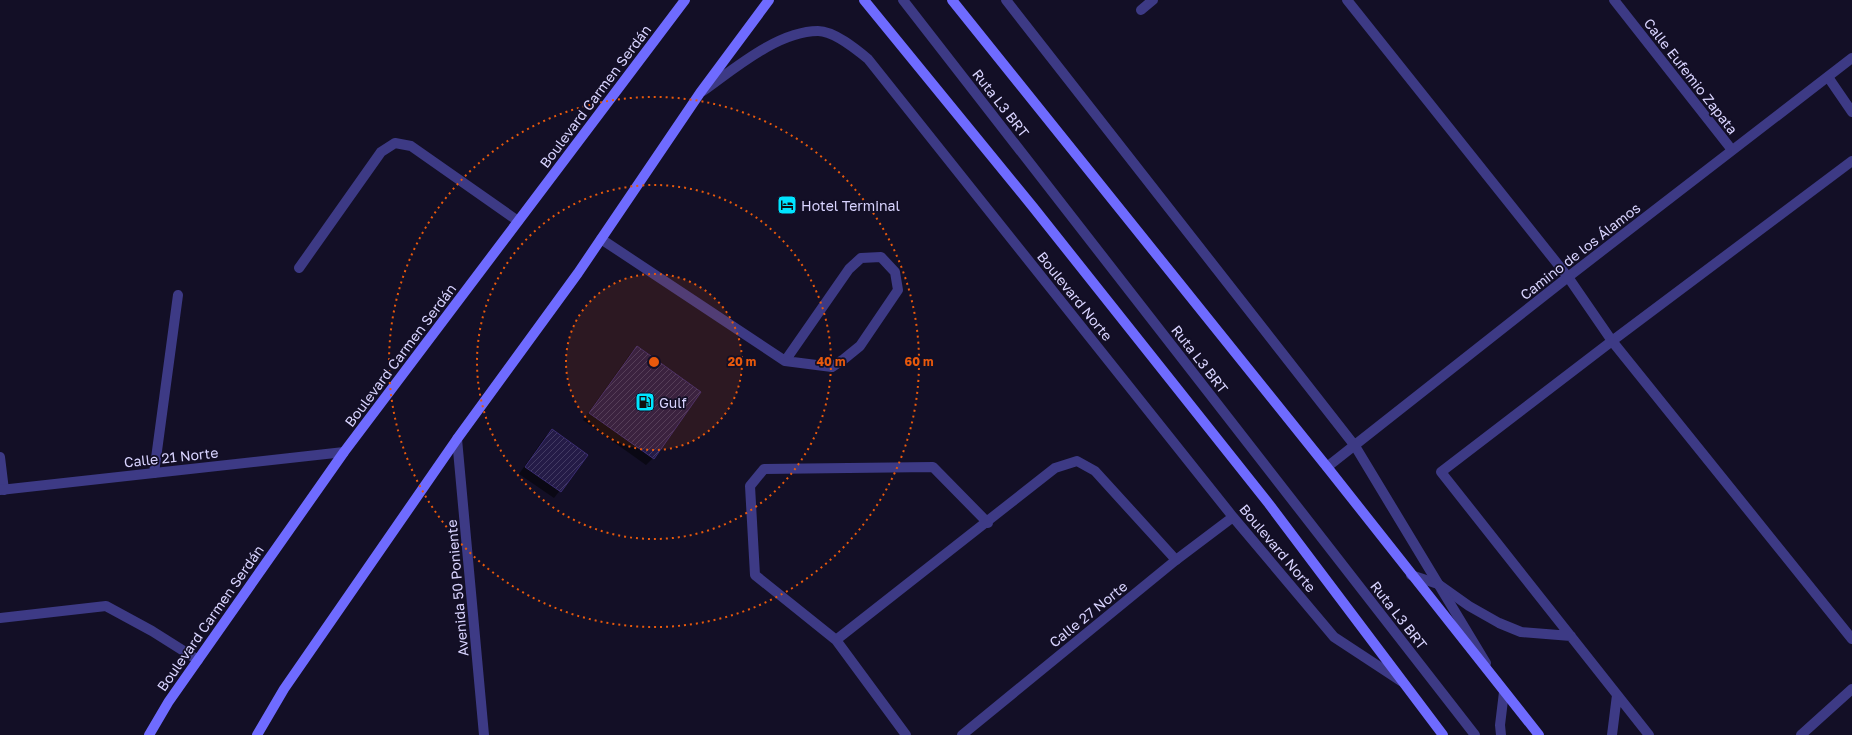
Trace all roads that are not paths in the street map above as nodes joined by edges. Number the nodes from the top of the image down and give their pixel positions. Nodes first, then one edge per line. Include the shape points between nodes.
1 (685, 0) edge
2 (769, 0) edge
3 (864, 0) edge
4 (903, 0) edge
5 (952, 0) edge
6 (1006, 0) edge
7 (1153, 0) edge
8 (1347, 0) edge
9 (1614, 0) edge
10 (1141, 10) dead end
11 (1852, 58) edge
12 (1828, 77) junction
13 (700, 93) junction
14 (1852, 112) edge
15 (1732, 150) junction
16 (1852, 161) edge
17 (518, 221) junction
18 (601, 239) junction
19 (299, 268) dead end
20 (1568, 277) junction
21 (178, 295) dead end
22 (1612, 341) junction
23 (785, 360) junction
24 (456, 439) junction
25 (1354, 446) junction
26 (344, 452) junction
27 (0, 457) edge
28 (1327, 467) junction
29 (154, 473) junction
30 (2, 490) edge
31 (1233, 517) junction
32 (988, 523) junction
33 (1176, 560) junction
34 (1411, 575) junction
35 (1438, 584) junction
36 (0, 618) edge
37 (1571, 636) junction
38 (1852, 639) edge
39 (836, 640) junction
40 (198, 660) junction
41 (1402, 681) junction
42 (1852, 689) edge
43 (1504, 692) junction
44 (1617, 695) junction
45 (149, 735) edge
46 (257, 735) edge
47 (484, 735) edge
48 (906, 735) edge
49 (962, 735) edge
50 (1443, 735) edge
51 (1475, 735) edge
52 (1501, 735) edge
53 (1539, 735) edge
54 (1612, 735) edge
55 (1649, 735) edge
56 (1801, 735) edge

1 - 17 main road, Boulevard Carmen Serdán
2 - 13 main road
3 - 41 main road, Boulevard Norte via 1033,207 1269,504
4 - 51 street, Ruta L3 BRT
5 - 28 main road
6 - 25 street
7 - 10 street
8 - 20 street
9 - 15 street, Calle Eufemio Zapata
11 - 12 street, Camino de los Álamos
12 - 14 street
12 - 15 street, Camino de los Álamos
13 - 18 main road
13 - 31 street, Boulevard Norte via 750,57 788,36 819,31 842,39 868,59
15 - 20 street, Camino de los Álamos
16 - 22 street
17 - 19 street via 411,146 395,143 381,152
17 - 26 main road, Boulevard Carmen Serdán
18 - 23 street
18 - 24 main road
20 - 22 street
20 - 25 street, Camino de los Álamos
21 - 29 street
22 - 37 street via 1441,472
22 - 38 street
23 - 23 street via 832,367 844,360 860,346 898,290 895,272 881,258 861,258 849,269
24 - 46 main road via 284,689
24 - 47 street, Avenida 50 Poniente
25 - 28 street, Camino de los Álamos
25 - 35 street
26 - 29 street, Calle 21 Norte
26 - 40 main road, Boulevard Carmen Serdán
27 - 30 street
28 - 34 main road
29 - 30 street, Calle 21 Norte
31 - 33 street, Calle 27 Norte
31 - 41 street, Boulevard Norte via 1334,637
32 - 33 street via 1055,468 1077,461 1096,471
32 - 39 street
32 - 39 street via 933,466 764,469 750,486 755,575
33 - 49 street, Calle 27 Norte
34 - 35 street
34 - 43 main road
35 - 37 street via 1469,606 1521,632
35 - 43 street
36 - 40 street via 106,606
37 - 44 street
39 - 48 street
40 - 45 main road, Boulevard Carmen Serdán
41 - 50 main road, Boulevard Norte
42 - 56 street
43 - 52 street
43 - 53 main road
44 - 54 street
44 - 55 street

